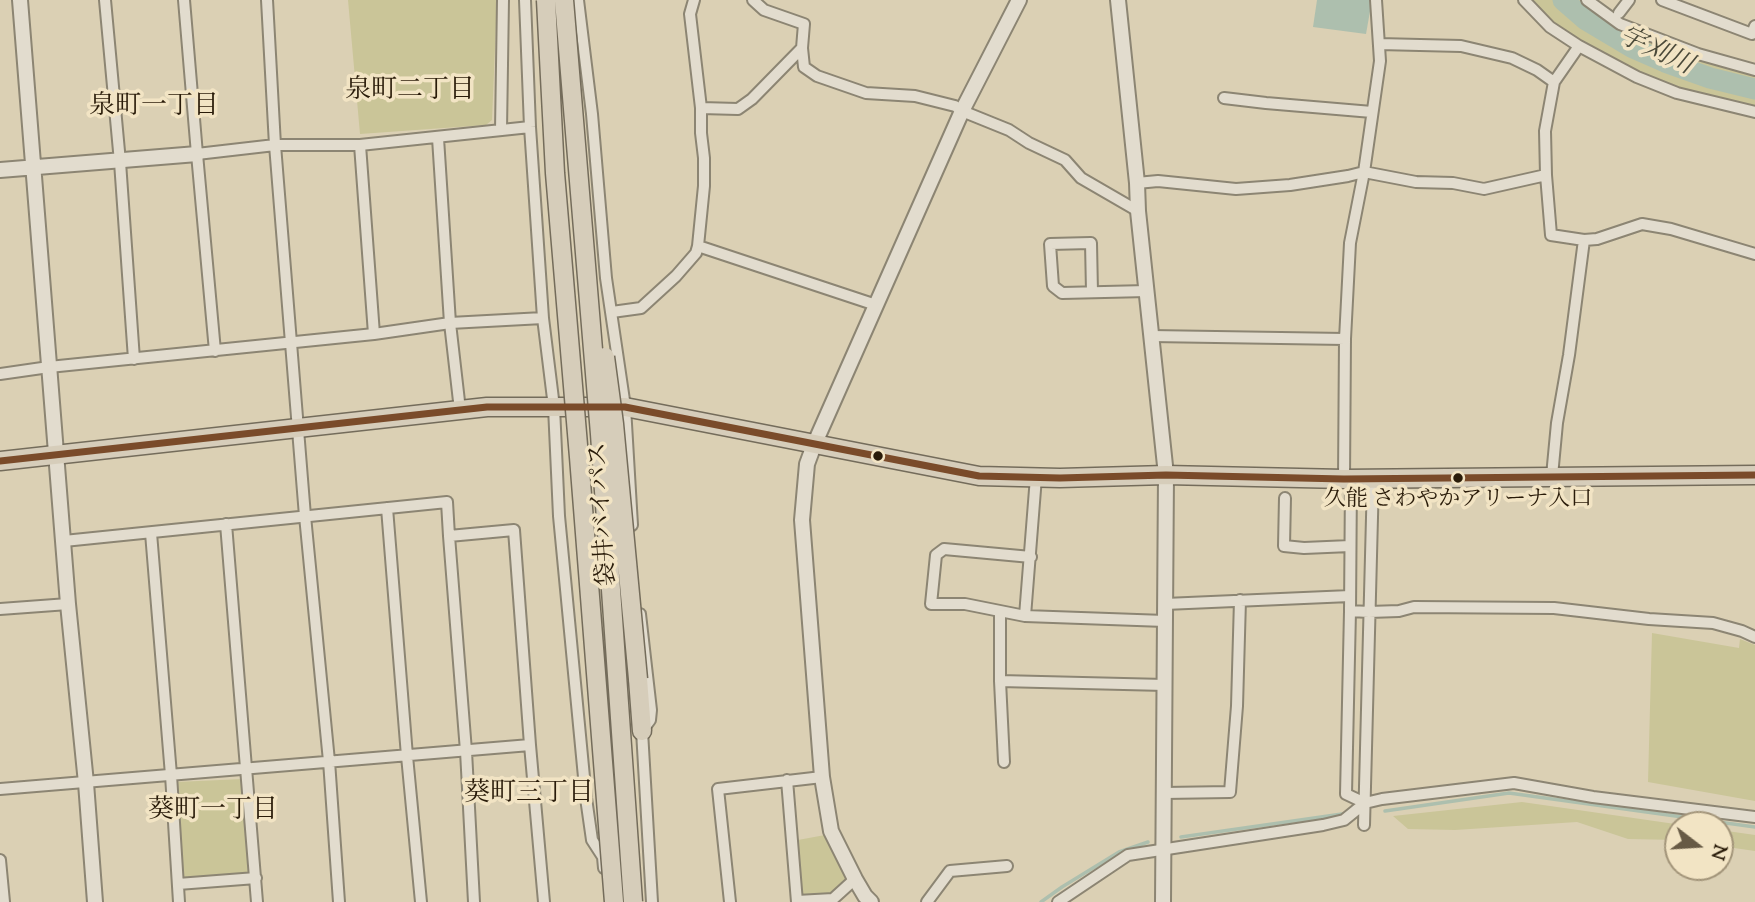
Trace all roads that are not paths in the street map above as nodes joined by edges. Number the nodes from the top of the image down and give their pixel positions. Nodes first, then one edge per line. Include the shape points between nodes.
1 (20, 0) edge
2 (105, 0) edge
3 (184, 0) edge
4 (267, 0) edge
5 (503, 0) edge
6 (525, 0) edge
7 (546, 0) edge
8 (564, 0) edge
9 (578, 0) edge
10 (694, 0) edge
11 (753, 0) edge
12 (1019, 0) edge
13 (1118, 0) edge
14 (1376, 0) edge
15 (1524, 0) edge
16 (1587, 0) edge
17 (1629, 0) edge
18 (1662, 0) edge
19 (1698, 0) edge
20 (1693, 12) junction
21 (1619, 13) dead end
22 (1755, 26) edge
23 (1379, 44) junction
24 (1579, 46) junction
25 (802, 48) junction
26 (1755, 70) edge
27 (1554, 82) junction
28 (1224, 98) dead end
29 (701, 108) junction
30 (962, 111) junction
31 (1372, 112) junction
32 (1755, 112) edge
33 (530, 114) junction
34 (592, 114) junction
35 (530, 127) junction
36 (501, 130) junction
37 (582, 131) dead end
38 (547, 132) dead end
39 (438, 138) junction
40 (275, 145) junction
41 (360, 145) junction
42 (197, 155) junction
43 (120, 162) junction
44 (33, 167) junction
45 (0, 170) edge
46 (1364, 172) junction
47 (555, 173) junction
48 (1546, 175) junction
49 (1137, 183) junction
50 (1138, 211) junction
51 (1584, 240) junction
52 (585, 244) junction
53 (698, 246) junction
54 (1755, 254) edge
55 (1147, 291) junction
56 (1092, 292) junction
57 (876, 305) junction
58 (612, 312) junction
59 (543, 318) junction
60 (450, 323) junction
61 (374, 334) junction
62 (1151, 336) junction
63 (1345, 339) junction
64 (292, 342) junction
65 (215, 351) junction
66 (134, 359) junction
67 (49, 367) junction
68 (0, 374) edge
69 (554, 407) junction
70 (625, 407) junction
71 (460, 410) junction
72 (298, 429) junction
73 (814, 445) junction
74 (56, 455) junction
75 (0, 461) edge
76 (1166, 475) junction
77 (1755, 475) edge
78 (1036, 477) junction
79 (1552, 477) junction
80 (1348, 479) junction
81 (1373, 479) junction
82 (1285, 498) dead end
83 (387, 508) junction
84 (305, 516) junction
85 (226, 524) junction
86 (150, 533) junction
87 (449, 536) junction
88 (64, 541) junction
89 (1350, 546) junction
90 (1031, 557) junction
91 (1350, 596) junction
92 (1240, 600) junction
93 (68, 604) junction
94 (1165, 604) junction
95 (0, 609) edge
96 (1000, 611) junction
97 (1350, 611) junction
98 (1369, 612) junction
99 (1025, 617) junction
100 (1165, 621) junction
101 (1755, 637) edge
102 (1000, 681) junction
103 (1164, 685) junction
104 (1347, 702) junction
105 (1367, 702) junction
106 (642, 731) junction
107 (530, 745) junction
108 (466, 751) junction
109 (407, 756) junction
110 (329, 761) junction
111 (1004, 762) dead end
112 (246, 768) junction
113 (171, 775) junction
114 (822, 777) junction
115 (787, 780) junction
116 (86, 783) junction
117 (0, 789) edge
118 (1164, 793) junction
119 (1365, 803) junction
120 (1755, 817) edge
121 (1364, 825) dead end
122 (1163, 848) junction
123 (603, 857) junction
124 (0, 860) edge
125 (1007, 866) dead end
126 (256, 878) junction
127 (855, 880) junction
128 (178, 884) junction
129 (4, 902) edge
130 (95, 902) edge
131 (179, 902) edge
132 (257, 902) edge
133 (339, 902) edge
134 (421, 902) edge
135 (474, 902) edge
136 (544, 902) edge
137 (606, 902) edge
138 (614, 902) edge
139 (633, 902) edge
140 (652, 902) edge
141 (730, 902) edge
142 (797, 902) edge
143 (871, 902) edge
144 (926, 902) edge
145 (1058, 902) edge
146 (1163, 902) edge

1 - 44 street
2 - 43 street
3 - 42 street
4 - 40 street
5 - 36 street
6 - 33 street
7 - 47 main road, 袋井バイパス, bridge
8 - 52 main road, 袋井バイパス, bridge
9 - 34 street
10 - 29 street via 690,14
11 - 25 street via 764,10 804,24
12 - 30 street
13 - 49 street
14 - 23 street
15 - 24 street via 1550,27
16 - 26 street via 1620,24
17 - 21 street
18 - 20 street
19 - 20 street
20 - 22 street via 1752,34
23 - 27 street via 1461,46 1512,58
23 - 31 street
24 - 27 street
24 - 32 street via 1677,93
25 - 29 street via 738,109
25 - 30 street via 804,67 817,76 866,93 915,96
27 - 48 street via 1545,131
28 - 31 street
29 - 53 street via 705,186
30 - 50 street via 1065,159 1081,178
30 - 57 street
31 - 46 street
33 - 35 street
33 - 38 street
34 - 37 street
34 - 58 street
35 - 36 street
35 - 59 street
36 - 39 street
39 - 41 street
39 - 60 street
40 - 41 street
40 - 42 street
40 - 64 street
41 - 61 street
42 - 43 street
42 - 65 street
43 - 44 street
43 - 66 street
44 - 45 street
44 - 67 street
46 - 48 street via 1484,189
46 - 49 street via 1236,189
46 - 63 street via 1350,243
47 - 123 main road, bridge via 576,541
47 - 138 main road, 袋井バイパス, bridge
48 - 51 street via 1551,235
49 - 50 street
50 - 55 street
51 - 54 street via 1642,224
51 - 79 street
52 - 106 main road, bridge via 614,424
52 - 139 main road, 袋井バイパス, bridge
53 - 57 street
53 - 58 street via 676,276 641,308
55 - 56 street
55 - 62 street
56 - 56 street via 1062,293 1053,286 1050,244 1091,243
57 - 73 street
58 - 70 street
59 - 60 street
59 - 69 street
60 - 61 street
60 - 71 street
61 - 64 street
62 - 63 street
62 - 76 street
63 - 80 street
64 - 65 street
64 - 72 street
65 - 66 street
66 - 67 street
67 - 68 street
67 - 74 street
69 - 70 main road
69 - 71 main road
69 - 123 street via 559,516 586,798 592,839
70 - 73 main road
70 - 106 street via 634,557 651,710
71 - 72 main road
72 - 74 main road
72 - 84 street
73 - 78 main road via 979,476
73 - 114 street via 807,464 802,520
74 - 75 main road
74 - 88 street
76 - 78 main road
76 - 80 main road
76 - 94 street
77 - 79 main road
78 - 90 street
79 - 81 main road
80 - 81 main road
80 - 89 street
81 - 98 street
82 - 89 street via 1284,546
83 - 84 street
83 - 87 street via 447,502
83 - 109 street
84 - 85 street
84 - 110 street
85 - 86 street
85 - 112 street
86 - 88 street
86 - 113 street
87 - 107 street via 514,530
87 - 108 street
88 - 93 street
89 - 91 street
90 - 96 street via 944,549 936,555 930,604
90 - 99 street
91 - 92 street
91 - 97 street
92 - 94 street
92 - 118 street via 1230,792
93 - 95 street
93 - 116 street
94 - 100 street
96 - 99 street
96 - 102 street
97 - 98 street
97 - 104 street
98 - 101 street via 1414,607 1554,608 1713,623
98 - 105 street
99 - 100 street
100 - 103 street
102 - 103 street
102 - 111 street
103 - 118 street
104 - 105 street
104 - 119 street via 1346,794
105 - 119 street
106 - 140 street
107 - 108 street
107 - 136 street
108 - 109 street
108 - 135 street
109 - 110 street
109 - 134 street
110 - 112 street
110 - 133 street
112 - 113 street
112 - 126 street
113 - 116 street
113 - 128 street
114 - 115 street
114 - 127 street via 831,831
115 - 141 street via 718,789
115 - 142 street
116 - 117 street
116 - 130 street
118 - 122 street
119 - 120 street via 1514,783
119 - 121 street
119 - 122 street via 1344,820 1323,825
122 - 145 street via 1128,855
122 - 146 street
123 - 137 street
124 - 129 street
125 - 144 street via 950,871
126 - 128 street
126 - 132 street
127 - 142 street via 833,899
127 - 143 street
128 - 131 street

